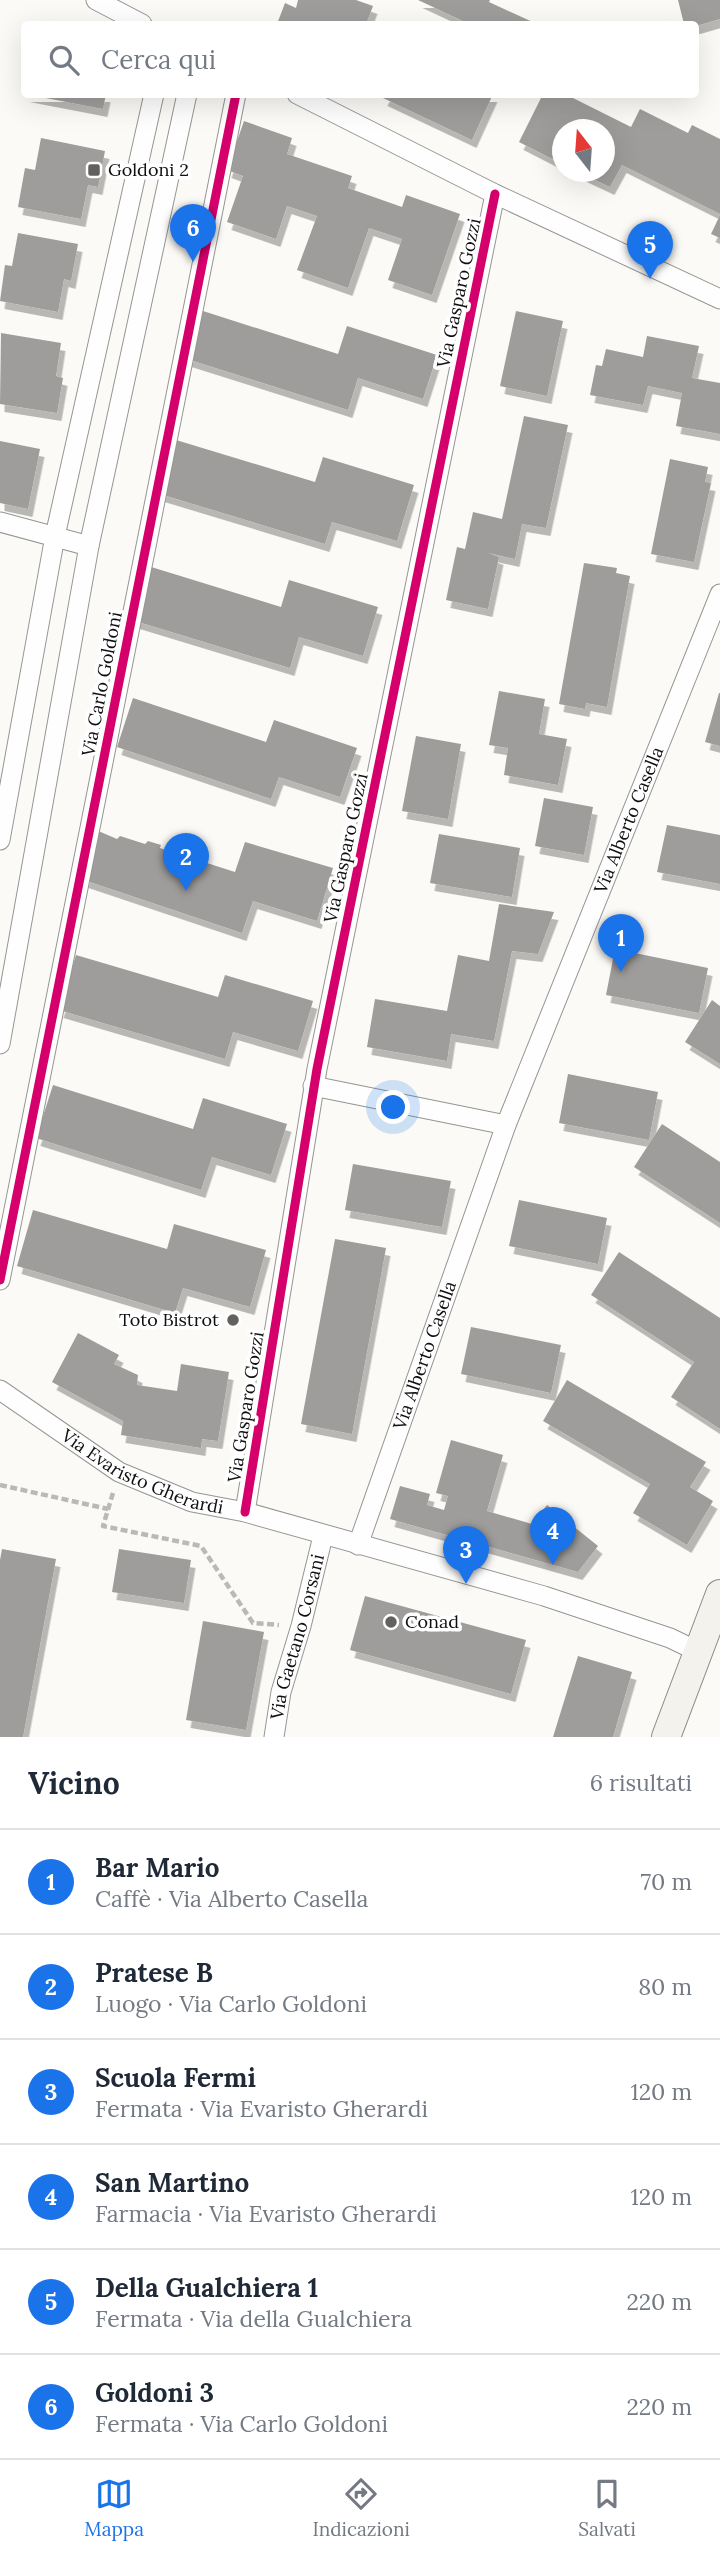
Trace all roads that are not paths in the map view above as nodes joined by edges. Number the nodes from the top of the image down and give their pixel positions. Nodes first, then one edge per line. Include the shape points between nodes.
1 (96, 0) edge
2 (136, 21) edge
3 (153, 98) edge
4 (186, 98) edge
5 (235, 98) edge
6 (305, 98) edge
7 (495, 194) junction
8 (720, 299) edge
9 (0, 522) edge
10 (55, 536) junction
11 (89, 546) junction
12 (720, 594) edge
13 (0, 840) edge
14 (0, 1044) edge
15 (313, 1086) junction
16 (506, 1125) junction
17 (0, 1280) edge
18 (0, 1390) edge
19 (245, 1513) junction
20 (323, 1536) junction
21 (358, 1545) junction
22 (720, 1594) edge
23 (699, 1652) junction
24 (274, 1737) edge
25 (666, 1737) edge

1 - 2 street
3 - 10 street
4 - 11 street, Via Carlo Goldoni
5 - 17 street, Via Carlo Goldoni
6 - 7 street
7 - 8 street
7 - 15 street, Via Gasparo Gozzi
9 - 10 street
10 - 11 street
10 - 13 street
11 - 14 street, Via Carlo Goldoni
12 - 16 street, Via Alberto Casella
15 - 16 street
15 - 19 street, Via Gasparo Gozzi
16 - 21 street, Via Alberto Casella
18 - 19 street, Via Evaristo Gherardi via 119,1472 192,1502
19 - 20 street, Via Evaristo Gherardi
20 - 21 street, Via Evaristo Gherardi
20 - 24 street, Via Gaetano Corsani via 281,1692
21 - 23 street, Via Evaristo Gherardi via 544,1596
22 - 23 main road
23 - 25 main road

